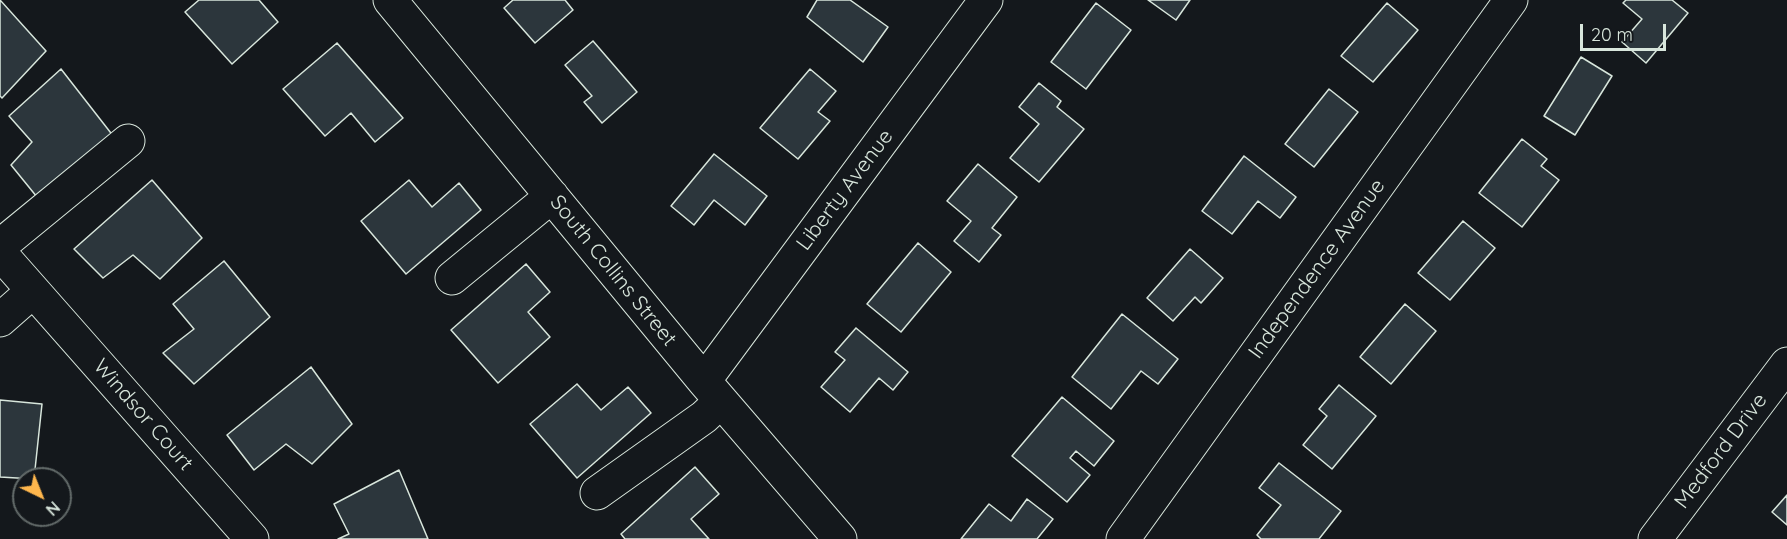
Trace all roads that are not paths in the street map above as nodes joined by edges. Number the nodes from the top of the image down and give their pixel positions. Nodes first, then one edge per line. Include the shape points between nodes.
1 (390, 0) edge
2 (1511, 0) edge
3 (979, 2) edge
4 (128, 141) dead end
5 (552, 196) junction
6 (0, 246) edge
7 (0, 253) edge
8 (452, 278) dead end
9 (33, 291) junction
10 (0, 320) edge
11 (1787, 364) edge
12 (712, 391) junction
13 (597, 493) dead end
14 (252, 539) edge
15 (840, 539) edge
16 (1123, 539) edge
17 (1655, 539) edge

1 - 5 street, South Collins Street
2 - 16 street, Independence Avenue
3 - 12 street, Liberty Avenue
4 - 6 street
5 - 8 street
5 - 12 street, South Collins Street
7 - 9 street, Windsor Court
9 - 10 street
9 - 14 street, Windsor Court
11 - 17 street, Medford Drive
12 - 13 street, Liberty Avenue via 704,417
12 - 15 street, South Collins Street

